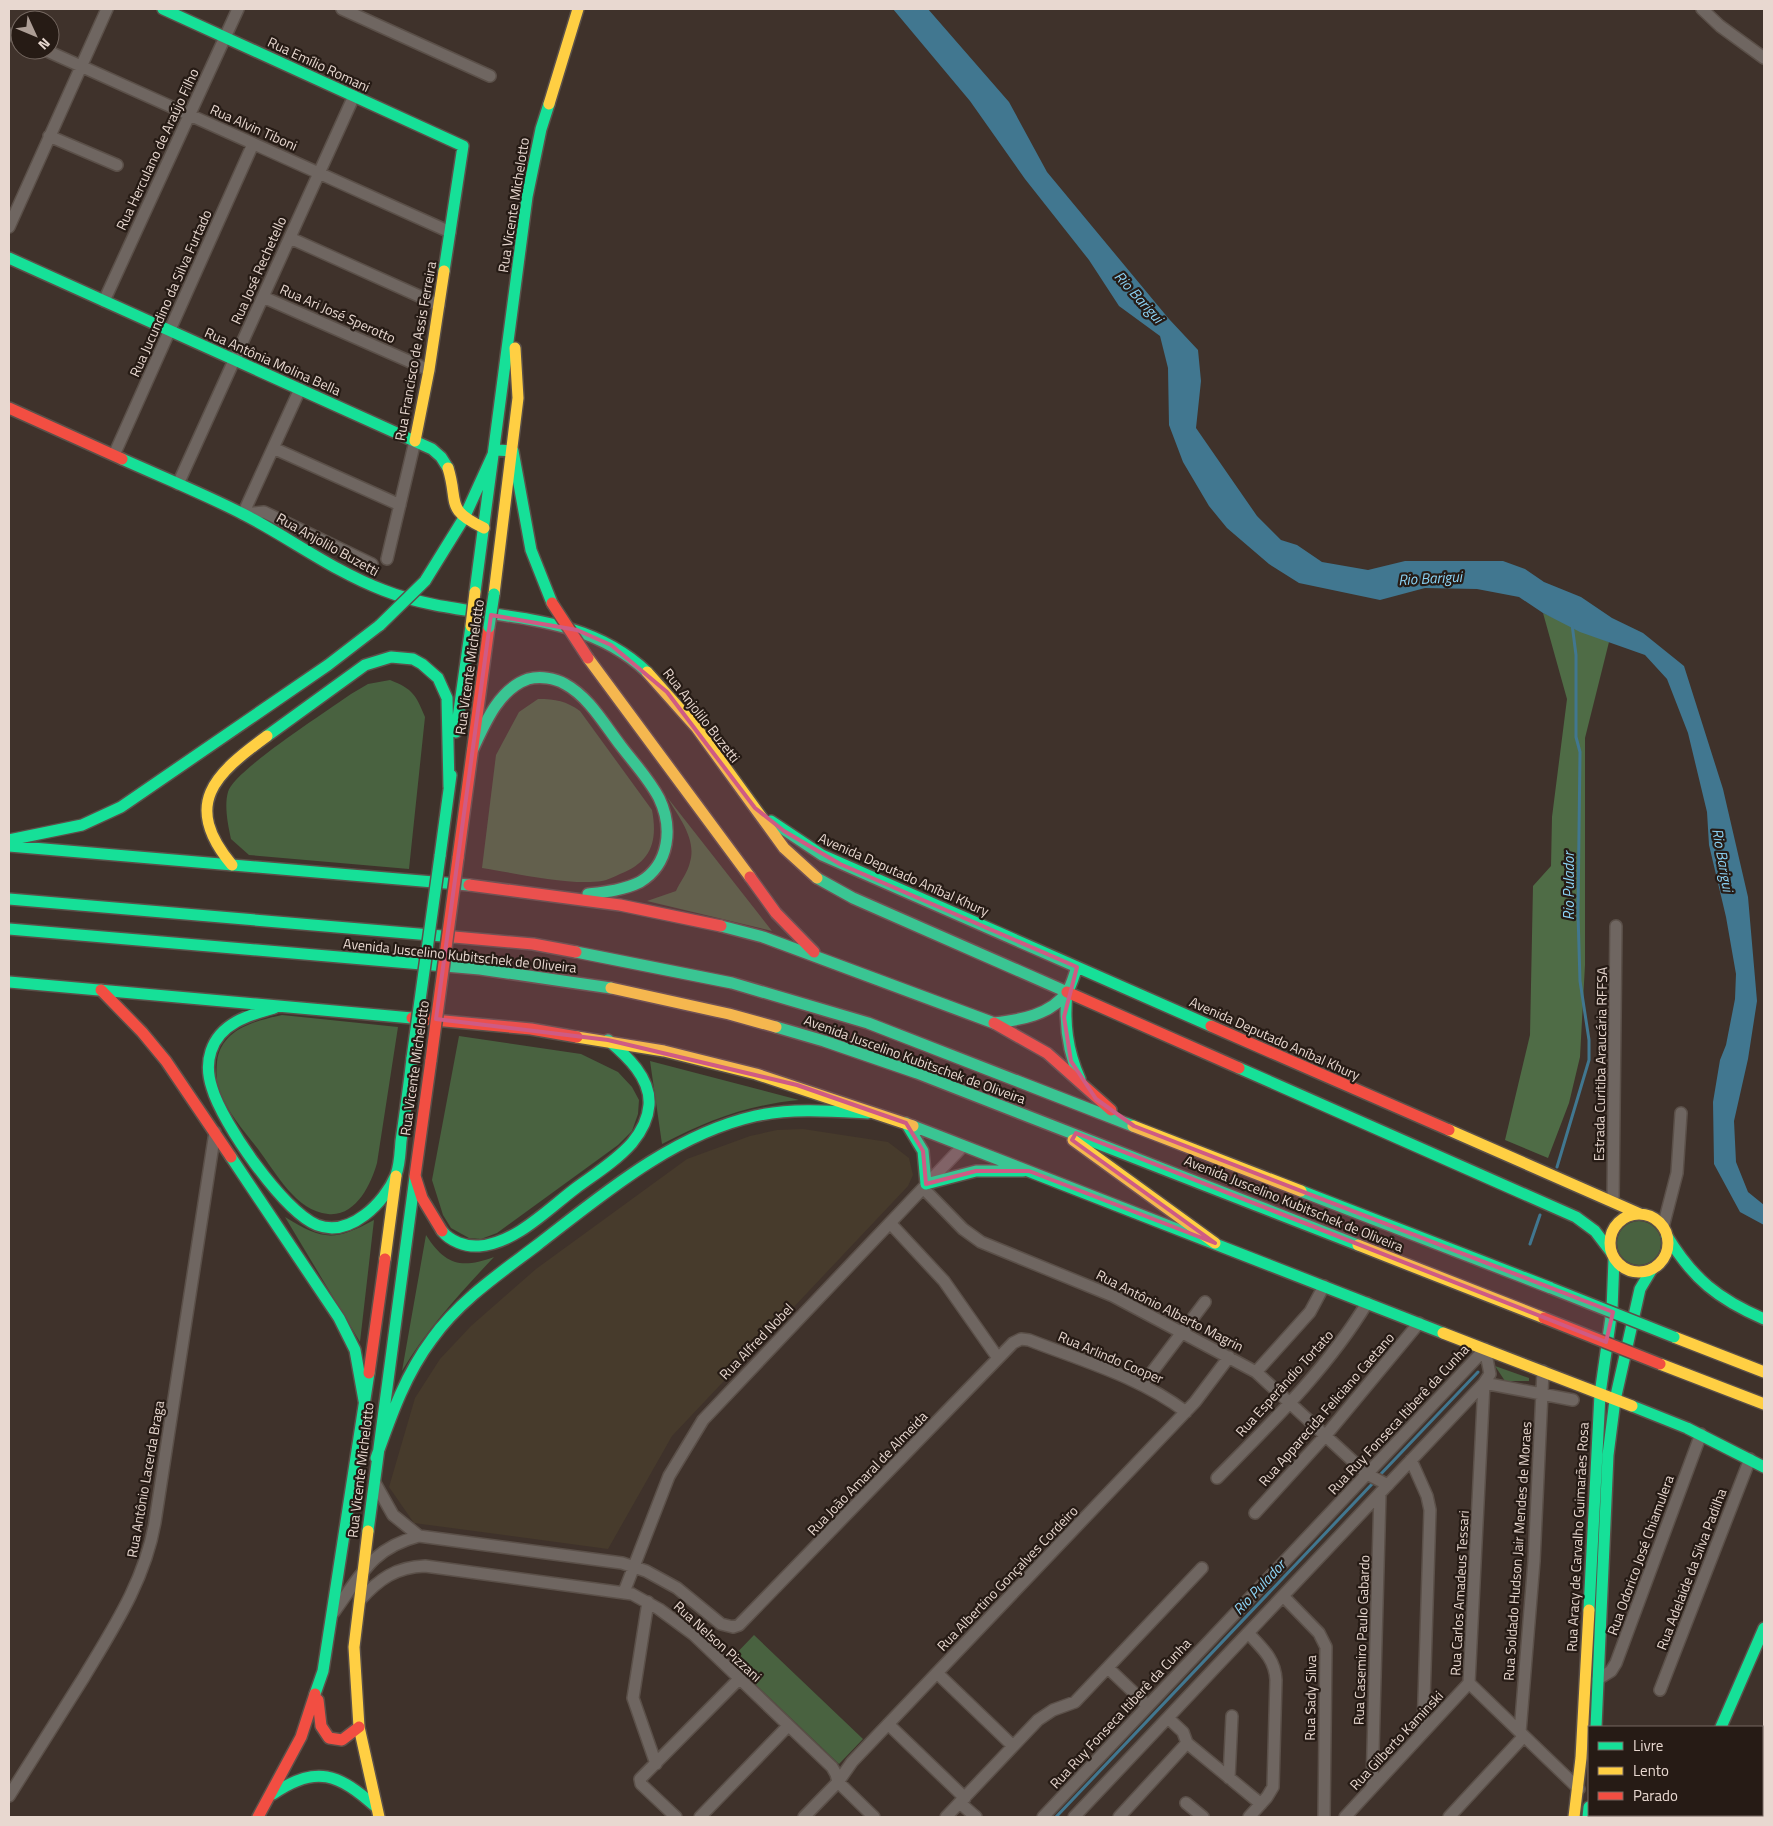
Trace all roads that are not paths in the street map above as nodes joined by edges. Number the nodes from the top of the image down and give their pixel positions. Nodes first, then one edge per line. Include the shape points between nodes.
1 (107, 9) edge
2 (163, 9) edge
3 (238, 9) edge
4 (342, 9) edge
5 (578, 9) edge
6 (1702, 9) edge
7 (225, 37) junction
8 (60, 57) edge
9 (1764, 58) edge
10 (81, 66) junction
11 (490, 76) dead end
12 (354, 96) junction
13 (190, 115) junction
14 (50, 136) junction
15 (253, 144) junction
16 (464, 146) joint
17 (117, 165) dead end
18 (319, 173) junction
19 (9, 227) edge
20 (450, 232) junction
21 (290, 238) junction
22 (9, 258) edge
23 (263, 296) junction
24 (104, 301) junction
25 (439, 305) junction
26 (512, 322) junction
27 (170, 331) junction
28 (235, 360) junction
29 (429, 370) junction
30 (300, 389) junction
31 (9, 408) edge
32 (415, 441) junction
33 (273, 448) junction
34 (495, 450) junction
35 (513, 451) junction
36 (114, 455) junction
37 (178, 484) junction
38 (400, 505) junction
39 (243, 514) junction
40 (466, 518) junction
41 (484, 528) junction
42 (386, 559) dead end
43 (372, 564) dead end
44 (473, 749) junction
45 (449, 787) junction
46 (755, 808) junction
47 (9, 840) edge
48 (216, 842) junction
49 (9, 846) edge
50 (199, 862) junction
51 (232, 865) junction
52 (567, 897) junction
53 (9, 899) edge
54 (1616, 926) dead end
55 (9, 929) edge
56 (822, 959) junction
57 (1077, 967) junction
58 (9, 982) edge
59 (101, 990) junction
60 (1067, 992) junction
61 (284, 1005) junction
62 (994, 1022) junction
63 (608, 1040) junction
64 (1096, 1099) junction
65 (1681, 1113) dead end
66 (882, 1114) junction
67 (1049, 1122) junction
68 (906, 1123) junction
69 (1134, 1126) junction
70 (216, 1132) junction
71 (963, 1146) junction
72 (397, 1171) junction
73 (1029, 1171) junction
74 (415, 1177) junction
75 (925, 1186) junction
76 (1614, 1202) junction
77 (1640, 1214) junction
78 (890, 1222) junction
79 (1665, 1231) junction
80 (1214, 1243) junction
81 (1612, 1256) junction
82 (1654, 1268) junction
83 (1699, 1281) junction
84 (1324, 1286) junction
85 (1206, 1302) dead end
86 (1367, 1303) junction
87 (1764, 1319) edge
88 (1419, 1323) junction
89 (1183, 1332) junction
90 (1021, 1338) joint
91 (1485, 1349) junction
92 (1229, 1357) junction
93 (998, 1358) junction
94 (1256, 1372) junction
95 (1543, 1372) junction
96 (1764, 1372) edge
97 (1484, 1383) junction
98 (1143, 1384) junction
99 (1542, 1394) junction
100 (1600, 1394) junction
101 (1573, 1400) dead end
102 (1615, 1400) junction
103 (1290, 1403) junction
104 (1764, 1404) edge
105 (365, 1406) junction
106 (1186, 1412) junction
107 (1701, 1434) junction
108 (1326, 1435) junction
109 (376, 1458) junction
110 (1750, 1459) junction
111 (1411, 1460) junction
112 (1764, 1467) edge
113 (1367, 1474) junction
114 (1217, 1478) dead end
115 (374, 1480) junction
116 (1384, 1489) junction
117 (1255, 1513) dead end
118 (419, 1536) junction
119 (634, 1566) junction
120 (1202, 1568) dead end
121 (362, 1574) junction
122 (624, 1592) junction
123 (1283, 1596) junction
124 (648, 1602) junction
125 (358, 1603) junction
126 (334, 1612) junction
127 (733, 1627) joint
128 (1764, 1628) edge
129 (1248, 1633) junction
130 (1108, 1668) junction
131 (936, 1673) junction
132 (739, 1679) junction
133 (1598, 1679) junction
134 (1470, 1683) junction
135 (1660, 1690) dead end
136 (318, 1693) junction
137 (1148, 1706) junction
138 (1232, 1716) dead end
139 (1168, 1718) junction
140 (888, 1724) junction
141 (359, 1726) junction
142 (788, 1726) junction
143 (1596, 1726) edge
144 (1721, 1726) edge
145 (1423, 1731) junction
146 (1522, 1734) junction
147 (1187, 1743) junction
148 (1013, 1746) junction
149 (656, 1764) junction
150 (1229, 1778) junction
151 (838, 1782) junction
152 (1372, 1787) junction
153 (1579, 1789) junction
154 (9, 1796) edge
155 (270, 1797) junction
156 (962, 1800) junction
157 (1186, 1804) dead end
158 (1261, 1804) junction
159 (378, 1812) edge
160 (1574, 1814) edge
161 (1350, 1815) edge
162 (258, 1817) edge
163 (676, 1817) edge
164 (700, 1817) edge
165 (804, 1817) edge
166 (874, 1817) edge
167 (946, 1817) edge
168 (976, 1817) edge
169 (1043, 1817) edge
170 (1074, 1817) edge
171 (1119, 1817) edge
172 (1203, 1817) edge
173 (1249, 1817) edge
174 (1324, 1817) edge
175 (1449, 1817) edge
176 (1563, 1817) edge

1 - 10 street
2 - 7 main road, Rua Emílio Romani
3 - 7 street, Rua Herculano de Araújo Filho
4 - 11 street
5 - 26 main road, Rua Vicente Michelotto via 551,92 534,160 521,236
6 - 9 street
7 - 12 main road, Rua Emílio Romani
7 - 13 street, Rua Herculano de Araújo Filho
8 - 10 street, Rua Alvin Tiboni
10 - 13 street, Rua Alvin Tiboni
10 - 14 street
12 - 16 main road, Rua Emílio Romani
12 - 18 street, Rua José Rechetello
13 - 15 street, Rua Alvin Tiboni
13 - 24 street, Rua Herculano de Araújo Filho
14 - 17 street
14 - 19 street
15 - 18 street, Rua Alvin Tiboni
15 - 27 street, Rua Jucundino da Silva Furtado
16 - 20 main road, Rua Francisco de Assis Ferreira
18 - 20 street, Rua Alvin Tiboni
18 - 21 street, Rua José Rechetello
20 - 25 main road, Rua Francisco de Assis Ferreira
21 - 23 street, Rua José Rechetello
21 - 25 street
22 - 24 main road, Rua Antônia Molina Bella
23 - 28 street, Rua José Rechetello
23 - 29 street, Rua Ari José Sperotto
24 - 27 main road, Rua Antônia Molina Bella
25 - 29 main road, Rua Francisco de Assis Ferreira
26 - 34 main road, Rua Vicente Michelotto
26 - 35 main road, Rua Vicente Michelotto via 518,379
27 - 28 main road, Rua Antônia Molina Bella
27 - 36 street, Rua Jucundino da Silva Furtado
28 - 30 main road, Rua Antônia Molina Bella
28 - 37 street, Rua José Rechetello
29 - 32 main road, Rua Francisco de Assis Ferreira
30 - 32 main road, Rua Antônia Molina Bella
30 - 33 street
31 - 36 main road, Rua Anjolilo Buzetti
32 - 38 street, Rua Francisco de Assis Ferreira
32 - 40 main road, Rua Antônia Molina Bella via 444,458 449,468 455,505
33 - 38 street
33 - 39 street
34 - 35 main road
34 - 40 main road
34 - 41 main road, Rua Vicente Michelotto
35 - 44 main road, Rua Vicente Michelotto, bridge
35 - 56 main road, bridge via 531,550 552,603 588,658 776,913
36 - 37 main road, Rua Anjolilo Buzetti
37 - 39 main road, Rua Anjolilo Buzetti
38 - 42 street, Rua Francisco de Assis Ferreira
39 - 43 street via 264,512
39 - 46 main road, Rua Anjolilo Buzetti via 348,574 398,596 441,607 558,624 611,645 641,666 667,692
40 - 41 main road
40 - 47 main road, bridge via 425,580 380,626 328,665 121,807 82,825
41 - 45 main road, Rua Vicente Michelotto, bridge
44 - 52 main road via 509,691 528,680 552,679 564,683 585,700 654,790 664,809 667,829 667,844 658,865 641,881 629,886
44 - 74 main road, Rua Vicente Michelotto, bridge
45 - 48 main road via 444,685 418,660 407,657 380,659 355,672 222,770 207,798 208,821
45 - 72 main road, Rua Vicente Michelotto, bridge
46 - 57 main road, Avenida Deputado Aníbal Khury via 822,856
46 - 60 main road via 790,855 836,890
48 - 50 main road
48 - 51 main road
49 - 50 main road
50 - 51 main road
51 - 52 main road via 475,885
52 - 56 main road via 662,912 735,929
53 - 69 main road, Avenida Juscelino Kubitschek de Oliveira via 486,939 636,962 732,983 868,1023
54 - 76 street, Estrada Curitiba Araucária RFFSA
55 - 67 main road, Avenida Juscelino Kubitschek de Oliveira via 480,969 639,993 729,1014 833,1044
56 - 62 main road
57 - 60 main road
57 - 76 main road, Avenida Deputado Aníbal Khury
58 - 59 main road
59 - 61 main road
59 - 70 main road via 155,1047
60 - 62 main road via 1054,1004 1033,1015 1010,1022
60 - 64 main road via 1065,1039 1071,1061
60 - 81 main road via 1576,1217 1595,1231
61 - 63 main road via 466,1022
61 - 72 main road via 236,1021 217,1037 211,1049 209,1075 224,1115 279,1193 303,1218 316,1224 329,1228 354,1223 375,1206
62 - 64 main road via 1048,1054
63 - 66 main road via 756,1074
63 - 74 main road via 631,1062 646,1085 649,1105 643,1126 613,1159 524,1229 486,1245 462,1244 453,1240 444,1235 431,1217
64 - 69 main road
65 - 79 street via 1677,1173
66 - 68 main road
66 - 109 main road via 807,1110 767,1113 717,1128 640,1168 488,1283 446,1322 420,1354 411,1371
67 - 80 main road
67 - 104 main road, Avenida Juscelino Kubitschek de Oliveira, bridge
68 - 71 main road
68 - 75 main road via 923,1151
69 - 96 main road, Avenida Juscelino Kubitschek de Oliveira, bridge
70 - 105 main road via 348,1335 358,1366
70 - 154 street, Rua Antônio Lacerda Braga via 147,1560 113,1628
71 - 73 main road
71 - 75 street, Rua Alfred Nobel
72 - 105 main road, Rua Vicente Michelotto
73 - 75 main road via 976,1171
73 - 80 main road
74 - 109 main road, Rua Vicente Michelotto
75 - 78 street, Rua Alfred Nobel
75 - 89 street, Rua Antônio Alberto Magrin via 963,1229 981,1242 1113,1296
76 - 77 main road, Avenida Deputado Aníbal Khury
77 - 79 main road via 1657,1220
77 - 81 main road via 1631,1215 1616,1225 1611,1233
78 - 93 street via 944,1281
78 - 119 street, Rua Alfred Nobel via 703,1420 669,1476
79 - 82 main road via 1667,1252
79 - 83 main road via 1683,1262
80 - 84 main road
81 - 82 main road via 1627,1270 1644,1272
81 - 100 main road, Rua Aracy de Carvalho Guimarães Rosa via 1615,1299 1603,1358
82 - 83 main road via 1672,1268
82 - 102 main road, Rua Aracy de Carvalho Guimarães Rosa via 1640,1289
83 - 87 main road via 1724,1301
84 - 86 main road
84 - 94 street via 1310,1312
85 - 89 street
86 - 88 main road
86 - 103 street, Rua Esperândio Tortato via 1342,1343
88 - 91 main road
88 - 108 street, Rua Apparecida Feliciano Caetano
89 - 92 street, Rua Antônio Alberto Magrin
89 - 98 street
90 - 93 street, Rua João Amaral de Almeida
90 - 98 street, Rua Arlindo Cooper
91 - 95 main road
91 - 97 street, Rua Ruy Fonseca Itiberê da Cunha via 1490,1374
91 - 113 street, Rua Ruy Fonseca Itiberê da Cunha
92 - 94 street, Rua Antônio Alberto Magrin
92 - 106 street, Rua Albertino Gonçalves Cordeiro
93 - 127 street, Rua João Amaral de Almeida via 754,1612
94 - 103 street, Rua Antônio Alberto Magrin
95 - 99 street, Rua Soldado Hudson Jair Mendes de Moraes
95 - 100 main road
97 - 99 street
97 - 111 street
97 - 134 street, Rua Carlos Amadeus Tessari
98 - 106 street, Rua Arlindo Cooper
99 - 101 street
99 - 146 street, Rua Soldado Hudson Jair Mendes de Moraes
100 - 102 main road
100 - 153 main road, Rua Aracy de Carvalho Guimarães Rosa
102 - 107 main road
102 - 133 main road, Rua Aracy de Carvalho Guimarães Rosa via 1608,1454
103 - 108 street, Rua Antônio Alberto Magrin
103 - 114 street, Rua Esperândio Tortato
105 - 126 main road, Rua Vicente Michelotto
106 - 131 street, Rua Albertino Gonçalves Cordeiro
107 - 110 main road
107 - 133 street, Rua Odorico José Chiamulera via 1616,1663
108 - 113 street, Rua Antônio Alberto Magrin
108 - 117 street, Rua Apparecida Feliciano Caetano
109 - 115 main road, Rua Vicente Michelotto
110 - 112 main road
110 - 135 street, Rua Adelaide da Silva Padilha
111 - 116 street
111 - 145 street via 1428,1496 1430,1510
113 - 116 street, Rua Antônio Alberto Magrin
113 - 137 street, Rua Ruy Fonseca Itiberê da Cunha
115 - 118 street via 394,1515
115 - 121 main road, Rua Vicente Michelotto
116 - 123 street
116 - 152 street, Rua Casemiro Paulo Gabardo
118 - 119 street, Rua Nelson Pizzani
118 - 121 street, Rua Nelson Pizzani via 390,1546 372,1560
119 - 122 street, Rua Alfred Nobel
119 - 127 street, Rua Nelson Pizzani via 677,1588 721,1624
120 - 130 street
121 - 125 main road, Rua Vicente Michelotto
121 - 126 street, Rua Nelson Pizzani
122 - 124 street, Rua Nelson Pizzani
122 - 125 street, Rua Nelson Pizzani via 425,1566 392,1572
123 - 129 street
123 - 174 street, Rua Sady Silva via 1319,1633 1326,1647
124 - 132 street, Rua Nelson Pizzani via 681,1624
124 - 149 street via 633,1698
125 - 141 main road, Rua Vicente Michelotto via 354,1647
126 - 136 main road, Rua Vicente Michelotto
128 - 144 main road
129 - 139 street
129 - 158 street via 1269,1656 1276,1671 1274,1782 1271,1792
130 - 137 street
130 - 148 street via 1072,1704 1042,1716
131 - 140 street, Rua Albertino Gonçalves Cordeiro
131 - 148 street
132 - 142 street, Rua Nelson Pizzani
132 - 149 street
133 - 143 main road, Rua Aracy de Carvalho Guimarães Rosa
134 - 145 street, Rua Gilberto Kaminski
134 - 146 street, Rua Carlos Amadeus Tessari
136 - 141 main road via 321,1726 329,1738 342,1740
136 - 155 main road via 301,1737
137 - 169 street, Rua Ruy Fonseca Itiberê da Cunha
138 - 150 street
139 - 147 street via 1183,1732
139 - 170 street
140 - 151 street, Rua Albertino Gonçalves Cordeiro
140 - 156 street
141 - 159 main road, Rua Vicente Michelotto
142 - 151 street, Rua Nelson Pizzani via 832,1767
142 - 164 street
145 - 152 street, Rua Gilberto Kaminski
146 - 153 street, Rua Carlos Amadeus Tessari
146 - 175 street
147 - 150 street
147 - 171 street
148 - 156 street
149 - 163 street via 640,1781
150 - 158 street
151 - 165 street, Rua Albertino Gonçalves Cordeiro
151 - 166 street, Rua Nelson Pizzani
152 - 161 street, Rua Gilberto Kaminski
153 - 160 main road, Rua Aracy de Carvalho Guimarães Rosa
155 - 159 main road via 293,1781 321,1774 349,1783
155 - 162 main road
156 - 167 street
156 - 168 street
157 - 172 street
158 - 173 street
160 - 176 street

